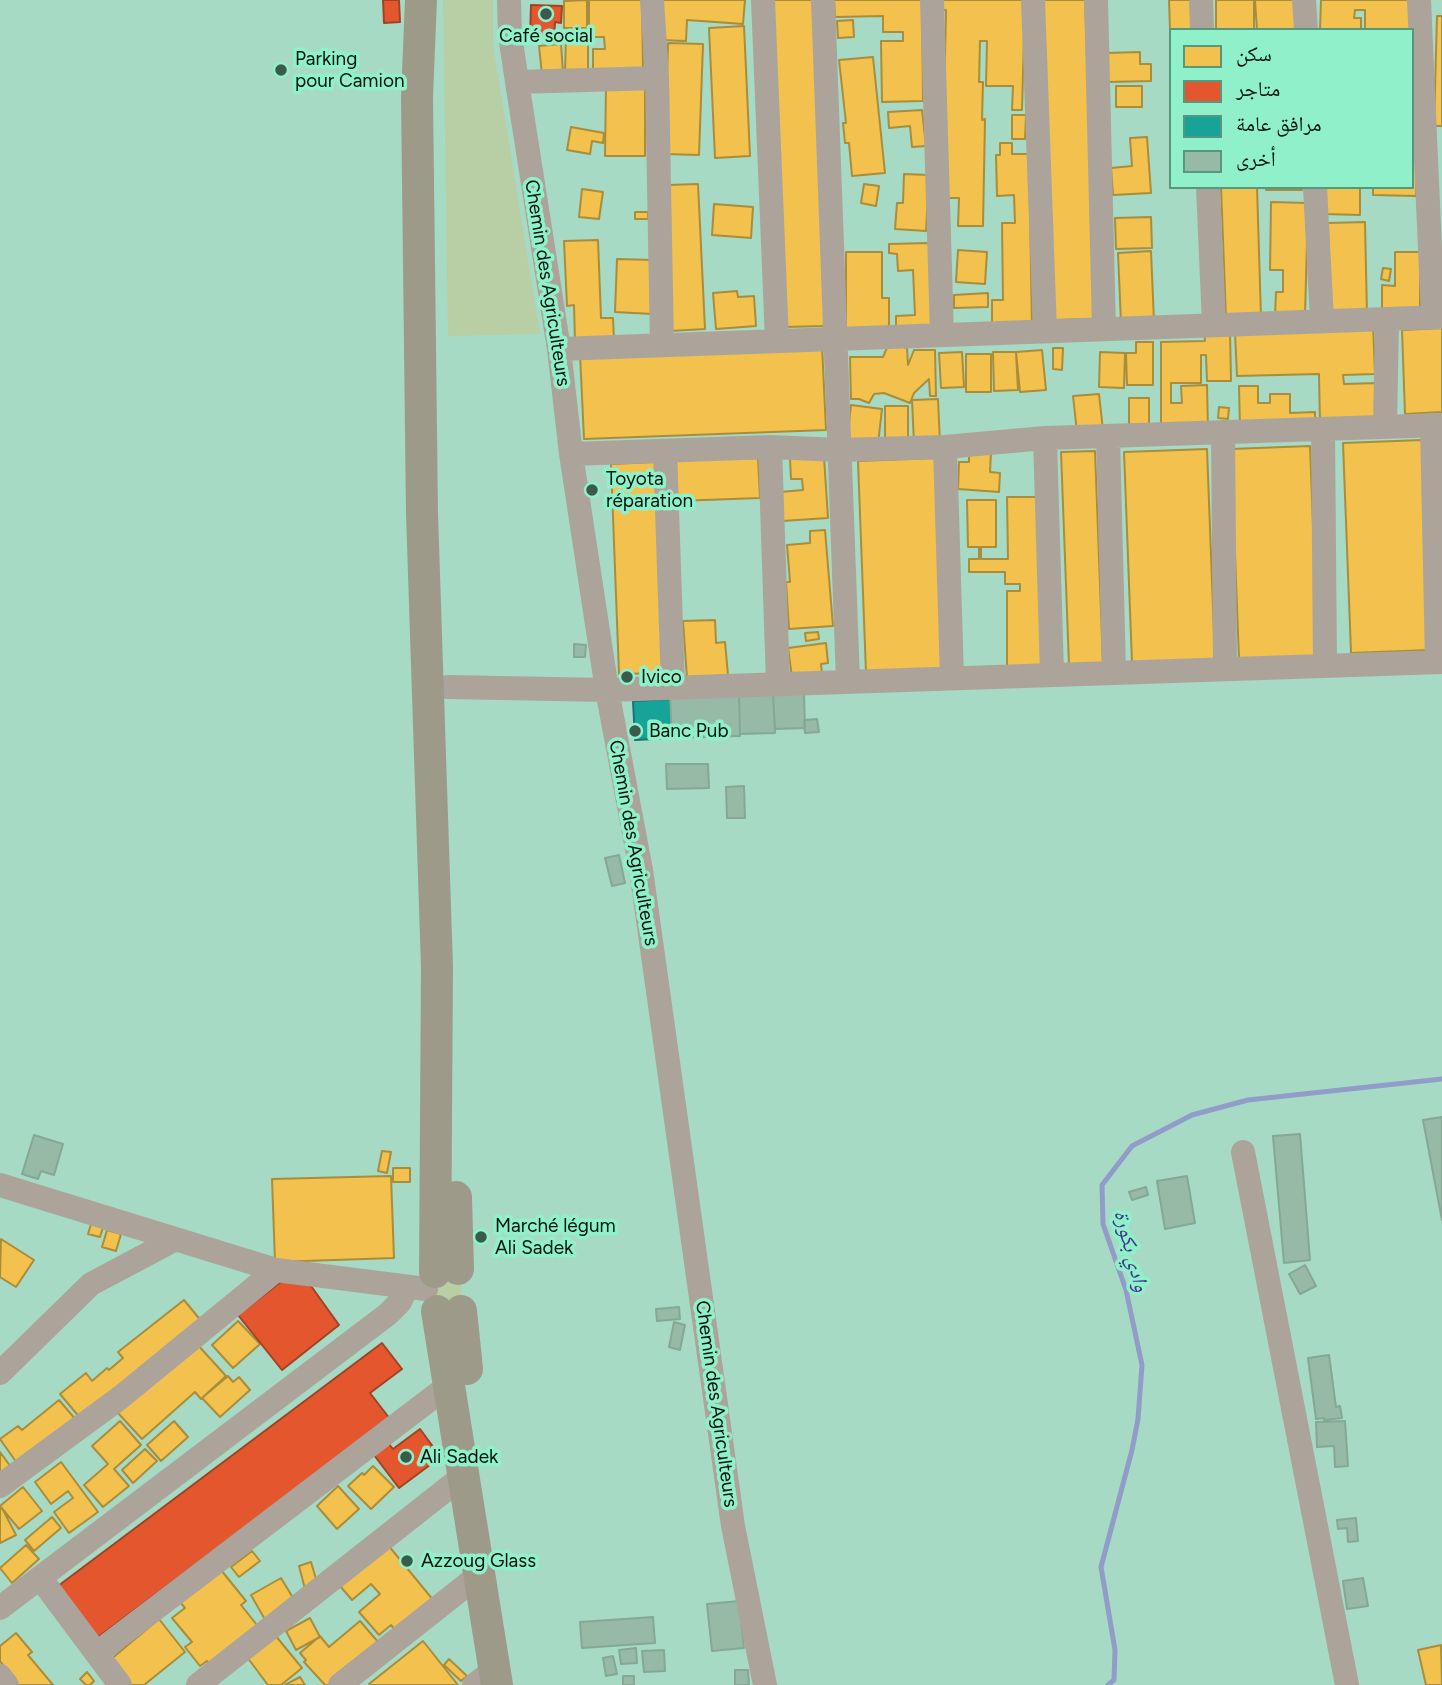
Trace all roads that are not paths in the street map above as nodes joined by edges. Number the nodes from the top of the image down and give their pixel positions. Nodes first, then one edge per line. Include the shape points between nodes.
1 (421, 0) edge
2 (434, 0) edge
3 (509, 0) edge
4 (652, 0) edge
5 (763, 0) edge
6 (822, 0) edge
7 (932, 0) edge
8 (1033, 0) edge
9 (1096, 0) edge
10 (1201, 0) edge
11 (1304, 0) edge
12 (1419, 0) edge
13 (1202, 28) edge
14 (1306, 28) edge
15 (657, 78) junction
16 (517, 82) junction
17 (1208, 189) edge
18 (1315, 189) edge
19 (1437, 317) edge
20 (1387, 319) junction
21 (1322, 321) junction
22 (1214, 325) junction
23 (1104, 329) junction
24 (1045, 331) junction
25 (942, 335) junction
26 (835, 339) junction
27 (777, 341) junction
28 (662, 345) junction
29 (559, 349) junction
30 (1437, 425) edge
31 (1385, 427) junction
32 (1323, 429) junction
33 (1223, 432) junction
34 (1108, 436) junction
35 (1045, 438) junction
36 (770, 447) junction
37 (945, 447) junction
38 (839, 450) junction
39 (665, 451) junction
40 (572, 454) junction
41 (1439, 662) edge
42 (1325, 666) junction
43 (1225, 669) junction
44 (1114, 672) junction
45 (1052, 674) junction
46 (952, 678) junction
47 (848, 681) junction
48 (778, 683) junction
49 (673, 686) junction
50 (448, 687) junction
51 (607, 690) junction
52 (1243, 1152) dead end
53 (2, 1191) edge
54 (174, 1240) junction
55 (276, 1270) junction
56 (437, 1290) junction
57 (0, 1373) edge
58 (449, 1385) junction
59 (463, 1477) junction
60 (0, 1486) edge
61 (479, 1575) junction
62 (41, 1579) junction
63 (0, 1608) edge
64 (97, 1653) junction
65 (0, 1676) edge
66 (495, 1681) edge
67 (7, 1685) edge
68 (120, 1685) edge
69 (198, 1685) edge
70 (340, 1685) edge
71 (765, 1685) edge
72 (1347, 1685) edge

1 - 56 main road via 417,97 420,389 436,967
2 - 50 main road
3 - 16 street, Chemin des Agriculteurs
4 - 15 street
5 - 27 street
6 - 26 street
7 - 25 street
8 - 24 street
9 - 23 street
10 - 13 street
11 - 14 street
12 - 19 street
15 - 16 street
15 - 28 street
16 - 29 street, Chemin des Agriculteurs
17 - 22 street
18 - 21 street
19 - 20 street
20 - 21 street
20 - 31 street
21 - 22 street
22 - 23 street
23 - 24 street
24 - 25 street
25 - 26 street
26 - 27 street
26 - 38 street
27 - 28 street
28 - 29 street
29 - 40 street, Chemin des Agriculteurs
30 - 31 street
30 - 41 street
31 - 32 street
32 - 33 street
32 - 42 street
33 - 34 street
33 - 43 street
34 - 35 street
34 - 44 street
35 - 37 street
35 - 45 street
36 - 38 street
36 - 39 street
36 - 48 street
37 - 38 street
37 - 46 street
38 - 47 street
39 - 40 street
39 - 49 street
40 - 51 street, Chemin des Agriculteurs
41 - 42 street
42 - 43 street
43 - 44 street
44 - 45 street
45 - 46 street
46 - 47 street
47 - 48 street
48 - 49 street
49 - 51 street
50 - 51 street
50 - 56 main road via 456,1223
51 - 71 street, Chemin des Agriculteurs via 641,870 733,1526
52 - 72 street
53 - 54 street via 79,1208
54 - 55 street
54 - 57 street via 91,1284
55 - 56 street
55 - 60 street via 121,1397
56 - 58 main road
56 - 62 street via 400,1302
56 - 66 main road via 494,1573
58 - 59 main road
58 - 64 street
59 - 61 main road
59 - 69 street
61 - 66 main road
61 - 70 street
62 - 63 street
62 - 64 street
64 - 68 street
65 - 67 street

